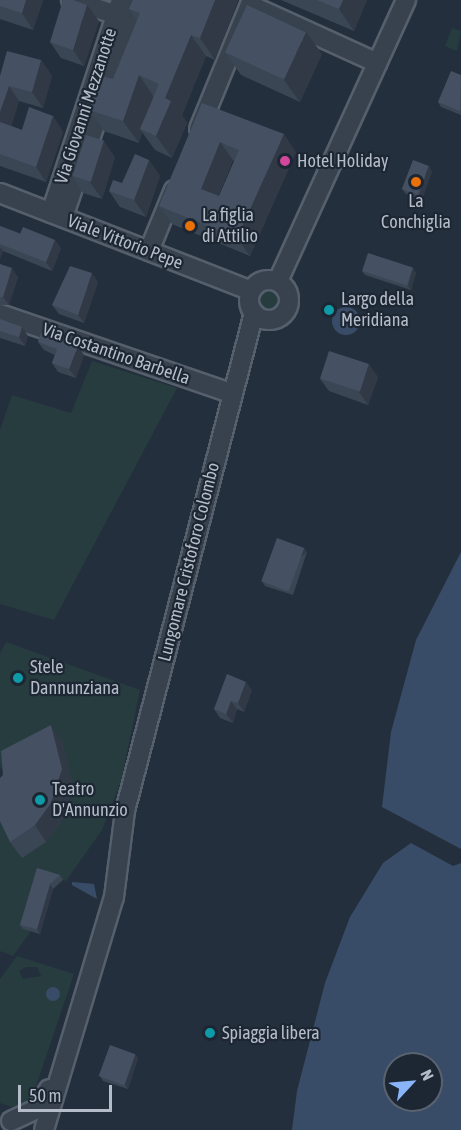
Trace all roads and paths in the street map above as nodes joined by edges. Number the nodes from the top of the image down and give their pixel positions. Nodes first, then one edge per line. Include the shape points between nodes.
1 (70, 0) edge
2 (138, 0) edge
3 (406, 0) edge
4 (251, 2) edge
5 (123, 11) edge
6 (377, 63) junction
7 (191, 148) edge
8 (182, 169) edge
9 (0, 193) edge
10 (57, 215) junction
11 (149, 251) junction
12 (278, 281) junction
13 (251, 291) junction
14 (254, 312) junction
15 (0, 314) edge
16 (232, 394) junction
17 (65, 1053) junction
18 (12, 1123) edge
19 (44, 1130) edge

1 - 5 street
2 - 5 street, Via Giovanni Mezzanotte
3 - 6 street
4 - 6 street
4 - 7 street
5 - 10 street, Via Giovanni Mezzanotte
6 - 12 street
8 - 11 street
9 - 10 street, Viale Vittorio Pepe
10 - 11 street, Viale Vittorio Pepe
11 - 13 street, Viale Vittorio Pepe
12 - 13 street via 262,280
12 - 14 street via 289,297 284,313 268,320
13 - 14 street via 249,300
14 - 16 street, Lungomare Cristoforo Colombo
15 - 16 street, Via Costantino Barbella
16 - 17 street, Lungomare Cristoforo Colombo via 125,811 114,897
17 - 18 street via 42,1103
17 - 19 street

